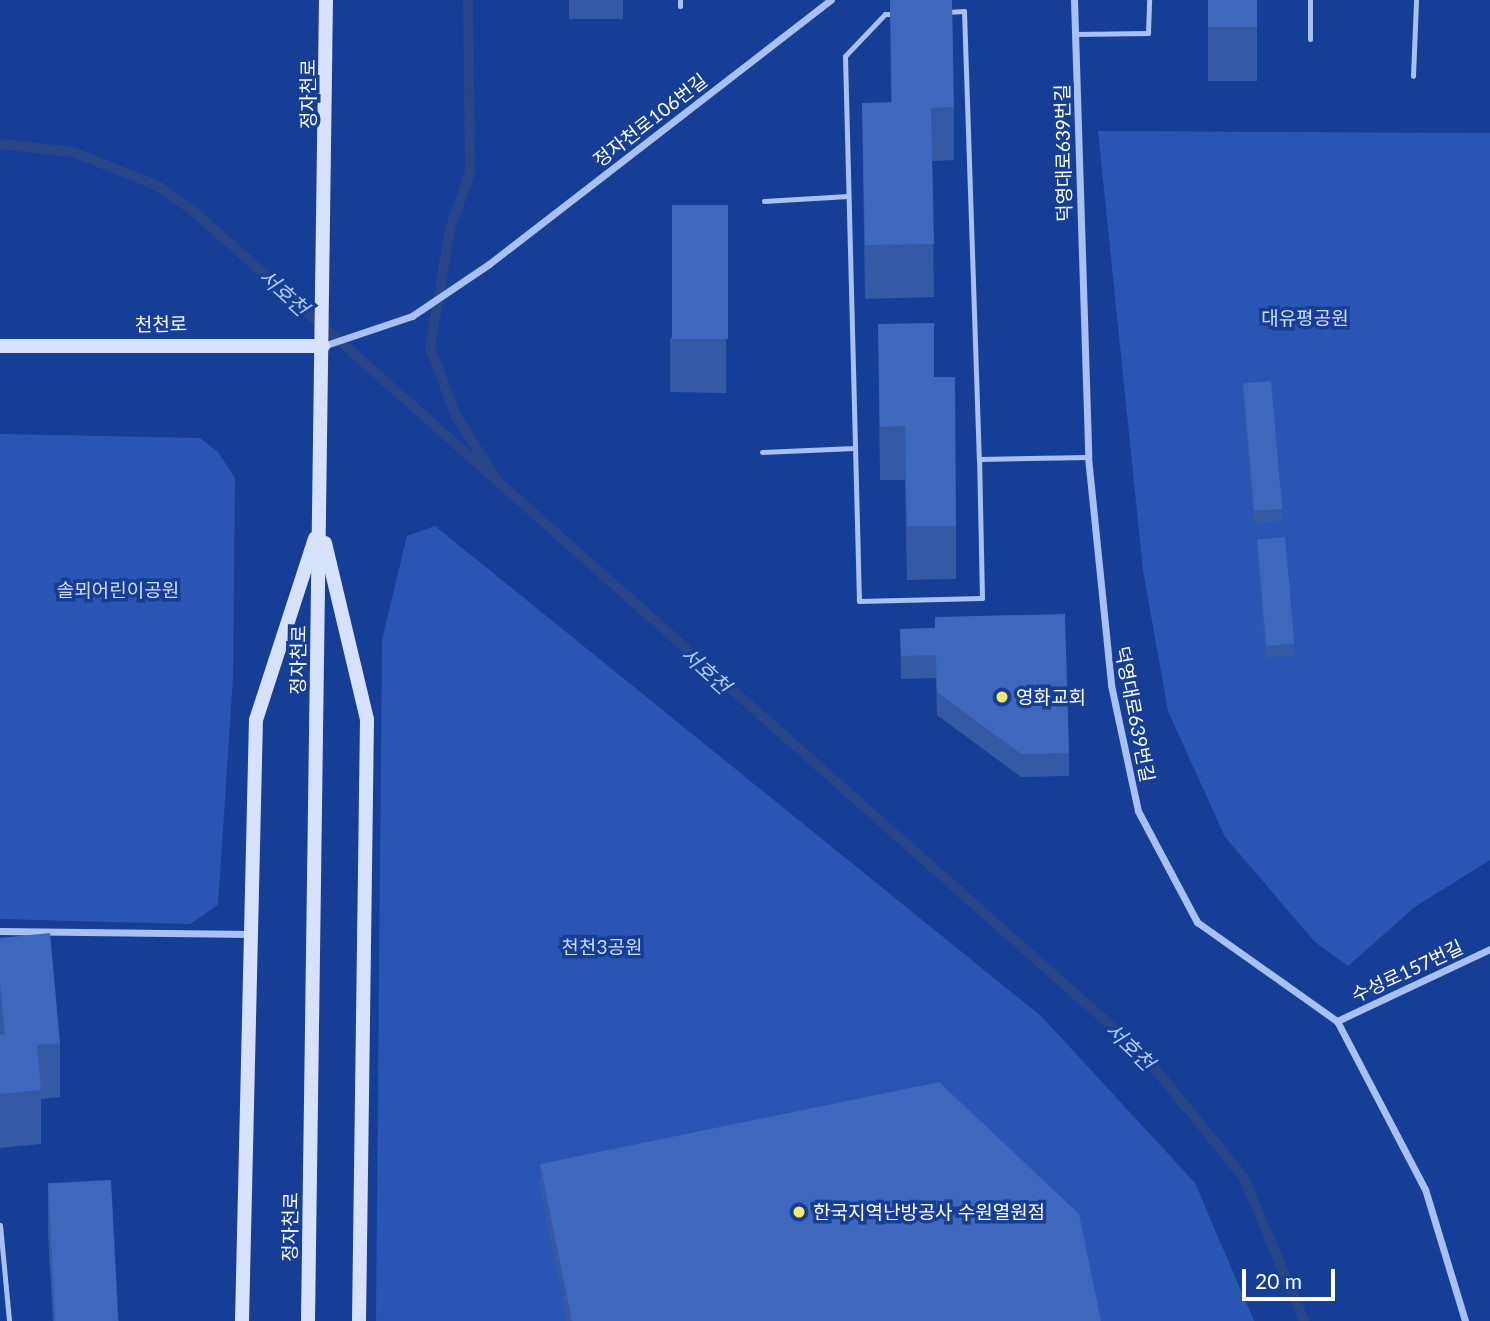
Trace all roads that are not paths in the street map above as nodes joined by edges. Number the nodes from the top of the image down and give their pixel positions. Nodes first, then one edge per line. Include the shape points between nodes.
1 (326, 0) edge
2 (831, 0) edge
3 (1074, 0) edge
4 (1149, 0) edge
5 (1310, 0) edge
6 (1416, 0) edge
7 (938, 12) edge
8 (911, 13) edge
9 (1076, 34) junction
10 (1310, 39) dead end
11 (1413, 76) dead end
12 (848, 196) junction
13 (764, 201) dead end
14 (0, 345) edge
15 (323, 345) junction
16 (855, 448) junction
17 (762, 452) dead end
18 (1088, 457) junction
19 (979, 459) junction
20 (320, 523) junction
21 (0, 931) edge
22 (251, 934) junction
23 (1490, 949) edge
24 (1337, 1021) junction
25 (0, 1225) edge
26 (9, 1321) edge
27 (242, 1321) edge
28 (308, 1321) edge
29 (359, 1321) edge
30 (1465, 1321) edge

1 - 15 street, 정자천로
2 - 15 street, 정자천로106번길 via 489,264 412,316
3 - 9 street, 덕영대로639번길
4 - 9 lane via 1148,33
5 - 10 lane
6 - 11 lane
7 - 19 lane via 964,11
8 - 12 lane via 885,14 845,56
9 - 18 street, 덕영대로639번길
12 - 13 lane
12 - 16 lane
14 - 15 street, 천천로
15 - 20 street, 정자천로
16 - 17 lane
16 - 19 lane via 859,601 982,598
18 - 19 lane
18 - 24 street, 덕영대로639번길 via 1111,685 1139,811 1197,922
20 - 22 street via 256,720
20 - 28 street, 정자천로
20 - 29 street via 367,719
21 - 22 street
22 - 27 street
23 - 24 street, 수성로157번길
24 - 30 street, 덕영대로639번길 via 1425,1189
25 - 26 lane

